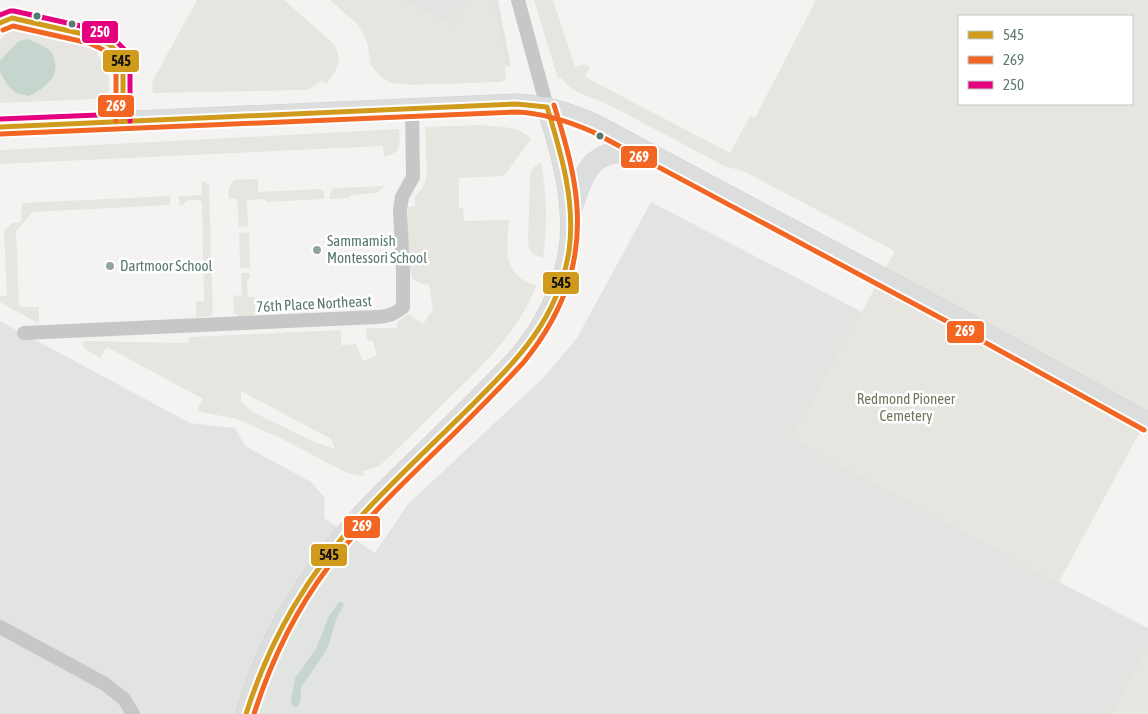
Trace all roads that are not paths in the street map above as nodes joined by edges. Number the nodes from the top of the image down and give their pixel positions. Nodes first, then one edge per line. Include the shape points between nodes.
1 (518, 0) edge
2 (547, 107) junction
3 (412, 108) junction
4 (0, 127) edge
5 (650, 154) junction
6 (571, 212) junction
7 (24, 333) dead end
8 (1148, 423) edge
9 (0, 626) edge
10 (133, 714) edge
11 (246, 714) edge

1 - 2 street
2 - 3 street via 516,104
2 - 5 street via 577,116
2 - 6 street via 561,157
3 - 4 street
3 - 7 street, 76th Place Northeast via 413,178 402,198 400,210 402,307 396,314
5 - 6 street via 621,151 595,161 583,177
5 - 8 street
6 - 11 street via 562,280 533,339 506,371 368,508 328,555 280,632
9 - 10 street via 105,684 124,699

